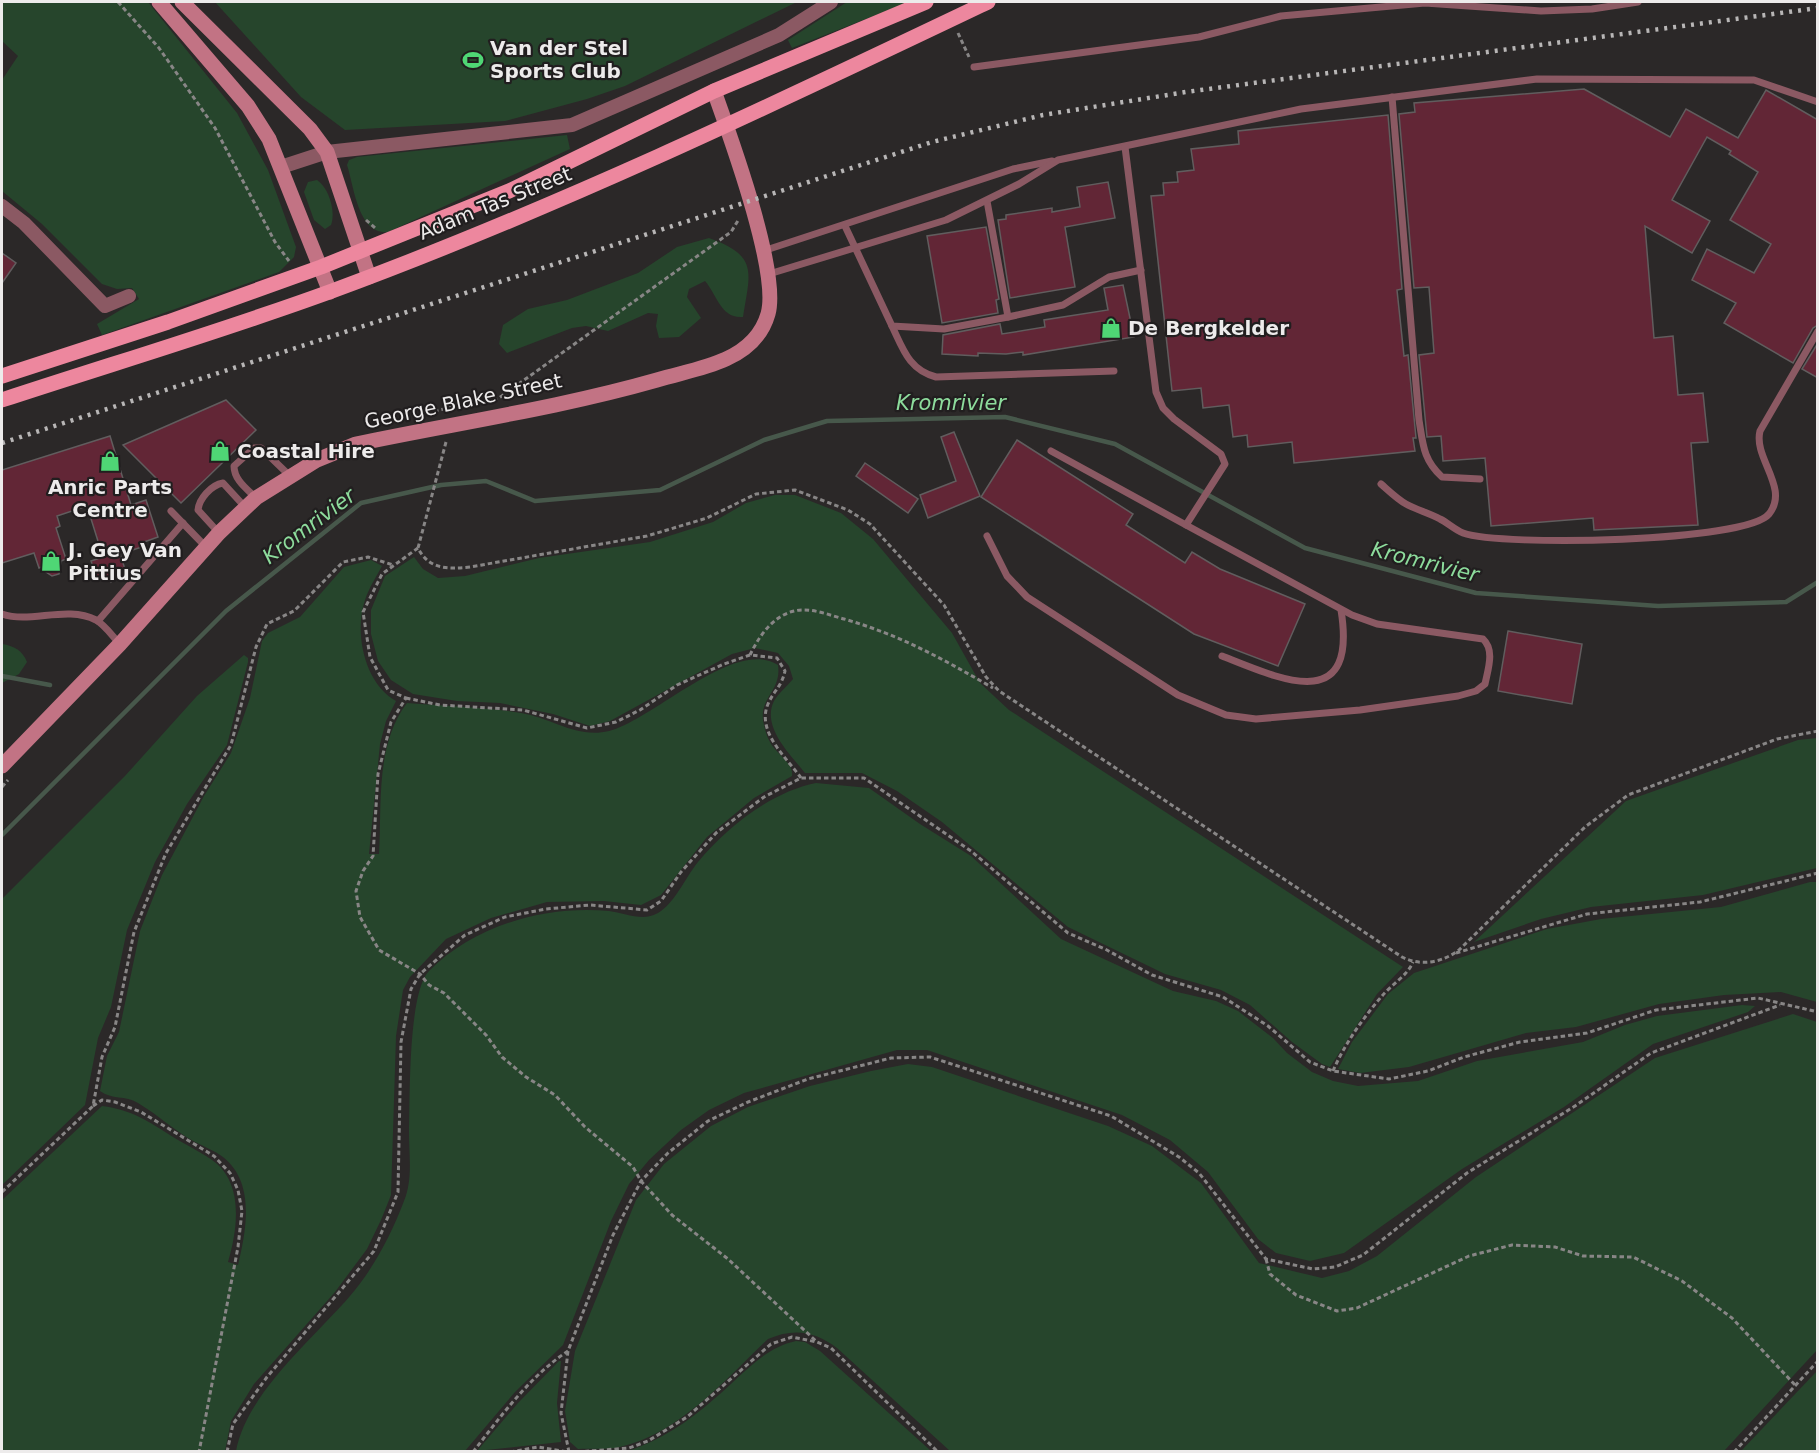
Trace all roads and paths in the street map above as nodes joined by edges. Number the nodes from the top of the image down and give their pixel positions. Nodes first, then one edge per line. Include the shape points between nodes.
1 (118, 2) edge
2 (159, 2) edge
3 (182, 2) edge
4 (831, 2) edge
5 (926, 2) edge
6 (988, 2) edge
7 (1638, 2) edge
8 (957, 33) dead end
9 (974, 67) joint
10 (714, 91) junction
11 (1392, 97) junction
12 (1818, 102) edge
13 (727, 127) junction
14 (1125, 147) junction
15 (327, 152) junction
16 (1058, 160) junction
17 (281, 166) junction
18 (987, 201) junction
19 (2, 206) edge
20 (362, 217) dead end
21 (739, 219) dead end
22 (845, 225) junction
23 (375, 228) dead end
24 (856, 249) junction
25 (360, 251) junction
26 (763, 251) junction
27 (289, 261) dead end
28 (321, 267) junction
29 (1141, 270) junction
30 (769, 274) junction
31 (369, 277) junction
32 (330, 292) junction
33 (129, 296) dead end
34 (1008, 317) junction
35 (892, 326) junction
36 (1818, 331) edge
37 (1114, 371) dead end
38 (2, 376) edge
39 (2, 400) edge
40 (424, 414) dead end
41 (447, 437) dead end
42 (1051, 451) dead end
43 (290, 476) junction
44 (1480, 479) dead end
45 (1381, 484) dead end
46 (251, 503) junction
47 (171, 511) dead end
48 (183, 523) junction
49 (1186, 525) junction
50 (219, 533) junction
51 (987, 536) dead end
52 (206, 547) junction
53 (418, 548) junction
54 (393, 565) junction
55 (1341, 610) junction
56 (2, 614) edge
57 (98, 621) junction
58 (120, 644) junction
59 (750, 655) junction
60 (1222, 656) dead end
61 (999, 692) junction
62 (406, 698) junction
63 (1818, 731) edge
64 (2, 765) edge
65 (801, 778) junction
66 (1818, 873) edge
67 (1454, 953) junction
68 (1413, 962) junction
69 (420, 974) junction
70 (1781, 1005) junction
71 (1818, 1012) edge
72 (1333, 1071) junction
73 (93, 1106) junction
74 (641, 1181) junction
75 (2, 1192) edge
76 (1266, 1260) junction
77 (817, 1342) junction
78 (568, 1351) junction
79 (1818, 1361) edge
80 (1795, 1384) junction
81 (199, 1452) edge
82 (227, 1452) edge
83 (473, 1452) edge
84 (510, 1452) edge
85 (568, 1452) edge
86 (577, 1452) edge
87 (938, 1452) edge
88 (1734, 1452) edge

1 - 27 path via 159,48 215,128
2 - 17 street via 248,106
3 - 15 street via 310,129
4 - 15 street via 779,36 572,125
5 - 10 main road, Adam Tas Street
6 - 13 main road, Adam Tas Street
7 - 9 lane via 1541,11 1425,3 1281,16 1199,37
8 - 9 path
10 - 13 street, George Blake Street
10 - 25 main road, Adam Tas Street via 509,191
11 - 12 lane via 1537,79 1700,79 1755,80
11 - 14 lane via 1301,109
11 - 44 lane via 1424,450 1428,465 1442,477
13 - 26 street, George Blake Street
13 - 31 main road, Adam Tas Street
14 - 16 lane
14 - 29 lane
15 - 17 street
15 - 25 street
16 - 18 lane
16 - 22 lane via 1013,169
17 - 28 street
18 - 24 lane via 946,220
18 - 34 lane
19 - 33 street via 24,223 105,306
20 - 23 path
21 - 40 path via 731,232 499,398
22 - 24 lane
22 - 26 lane
24 - 30 lane
24 - 35 lane
25 - 28 main road, Adam Tas Street
25 - 31 street
26 - 30 street, George Blake Street
28 - 32 street
28 - 38 main road, Adam Tas Street
29 - 34 lane via 1109,277 1063,305
29 - 49 lane via 1156,392 1163,408 1221,454 1225,464
30 - 43 street, George Blake Street via 771,297 762,330 727,359 625,389 356,444
31 - 32 main road, Adam Tas Street
32 - 39 main road, Adam Tas Street
34 - 35 lane via 944,329
35 - 37 lane via 915,368 936,377
36 - 45 lane via 1760,431 1758,441 1775,490 1773,508 1761,522 1675,535 1555,542 1492,538 1464,533 1407,504
41 - 53 path
42 - 49 lane
43 - 46 street, George Blake Street
43 - 46 lane via 261,448 254,448 234,466
46 - 50 street, George Blake Street
46 - 50 lane via 223,483 217,484 199,502 198,510
47 - 48 lane
48 - 52 lane
48 - 57 lane
49 - 55 lane
50 - 52 street, George Blake Street
51 - 55 lane via 1007,576 1027,597 1178,695 1226,715 1256,719 1360,710 1458,696 1485,684 1490,655 1483,639 1377,624
52 - 58 street, George Blake Street
53 - 54 path
53 - 61 path via 431,564 441,568 470,567 647,536 707,518 756,494 795,490 848,510 870,524 944,605
54 - 62 path via 381,574 363,612 370,657 388,690
54 - 73 path via 368,557 343,562 310,598 267,624 256,647 231,745 166,853 134,932 115,1027 102,1057
55 - 60 lane via 1345,647 1340,661 1313,682 1283,680
56 - 57 lane via 12,618 58,614
57 - 58 lane
58 - 64 street, George Blake Street
59 - 61 path via 766,628 779,618 795,611 808,611 883,630 917,644
59 - 62 path via 677,685 616,722 587,728 523,710 440,705
59 - 65 path via 777,658 785,671 782,686 768,704 765,723 774,744
61 - 68 path
62 - 69 path via 390,722 378,774 373,856 356,891 360,917 379,950
63 - 67 path via 1777,739 1628,795 1585,827
65 - 69 path via 764,797 716,834 661,901 647,910 590,905 506,917 465,935
65 - 72 path via 864,778 971,851 1068,933 1152,975 1224,997 1268,1026 1310,1062
66 - 67 path via 1700,902 1587,914
67 - 68 path via 1435,962
68 - 72 path via 1411,969 1397,979 1364,1019
69 - 74 path via 486,1035 502,1057 555,1095 585,1127 633,1167
69 - 82 path via 411,989 401,1042 398,1192 374,1251 267,1377 233,1424
70 - 71 path
70 - 72 path via 1758,998 1656,1010 1587,1033 1520,1042 1389,1079
70 - 76 path via 1651,1053 1467,1173 1363,1255 1335,1267 1313,1269
73 - 75 path
73 - 81 path via 102,1100 141,1112 214,1156 230,1173 237,1190 242,1211 238,1247
74 - 76 path via 668,1152 708,1121 748,1102 808,1079 881,1061 930,1057 1111,1116 1179,1157 1199,1173
74 - 77 path via 672,1215 728,1259
74 - 78 path via 613,1235
76 - 80 path via 1270,1274 1296,1295 1337,1311 1357,1308 1469,1256 1512,1245 1555,1247 1583,1256 1633,1257 1682,1281 1732,1318
77 - 86 path via 792,1337 771,1344 687,1417 648,1442 629,1448
77 - 87 path via 831,1348
78 - 83 path via 511,1403
78 - 85 path via 561,1413
79 - 80 path
80 - 88 path
84 - 85 path via 538,1447

